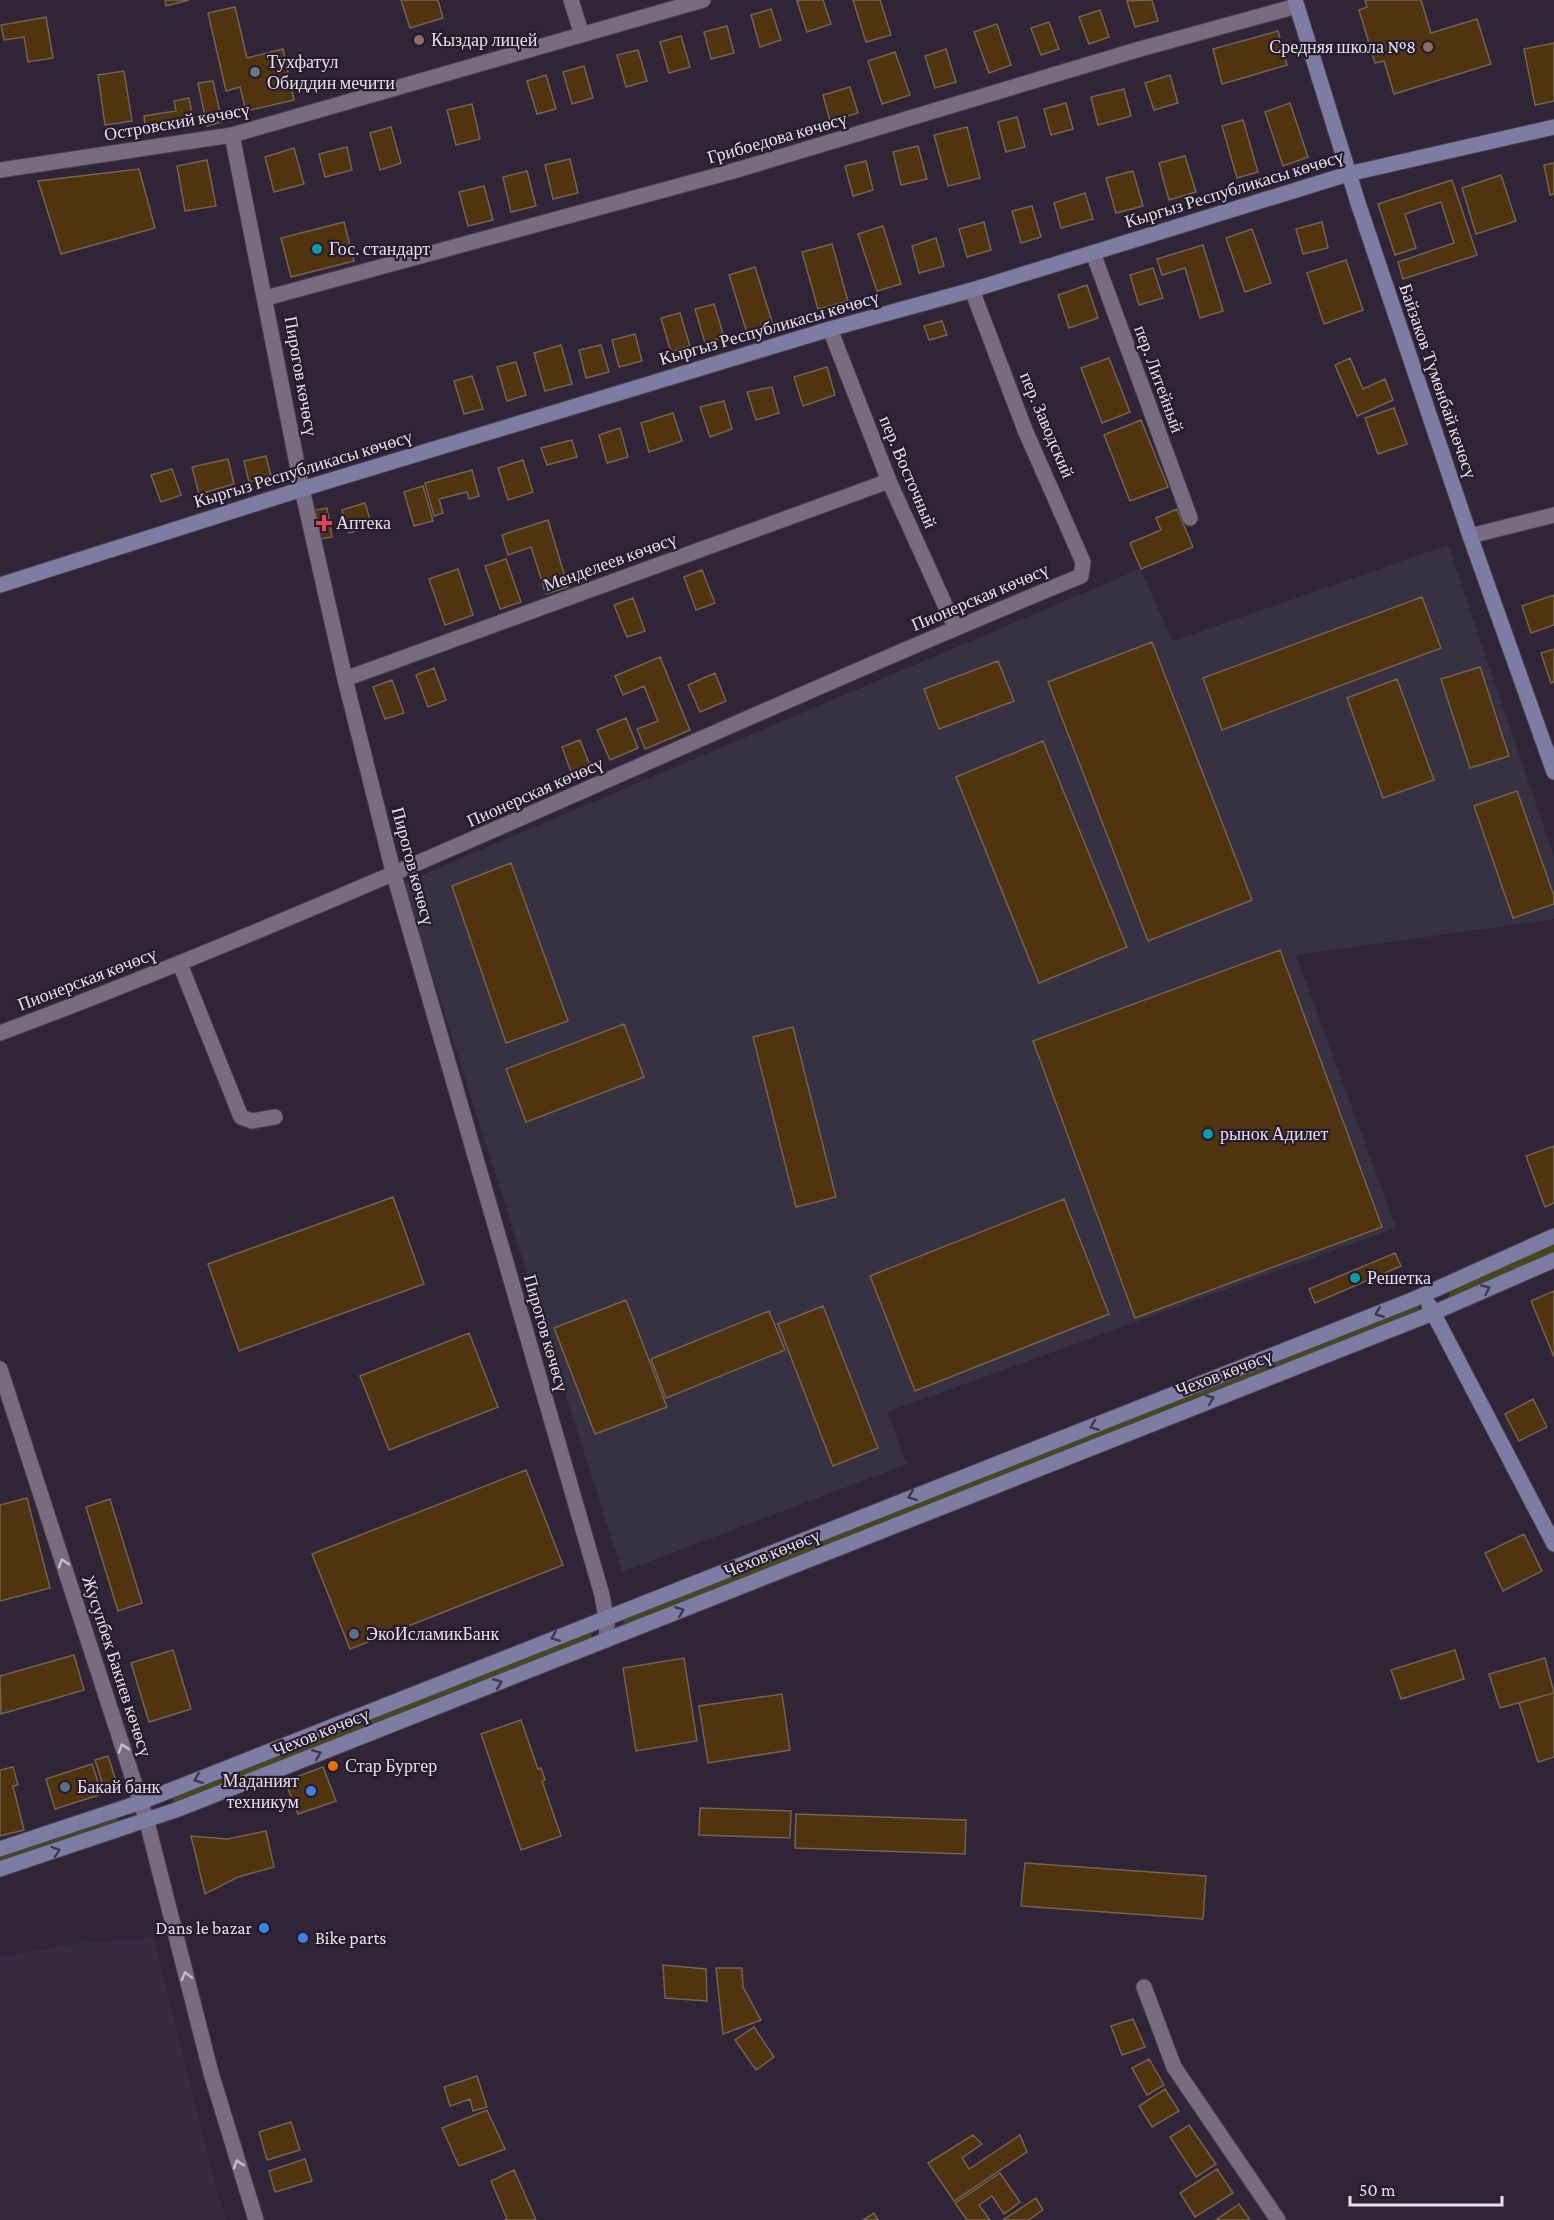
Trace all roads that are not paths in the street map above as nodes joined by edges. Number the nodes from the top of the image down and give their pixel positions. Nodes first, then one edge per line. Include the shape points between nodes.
1 (571, 0) edge
2 (703, 0) edge
3 (1296, 3) edge
4 (582, 35) junction
5 (1554, 127) edge
6 (232, 135) junction
7 (0, 170) edge
8 (1348, 174) junction
9 (1093, 253) junction
10 (972, 290) junction
11 (266, 298) junction
12 (830, 329) junction
13 (889, 481) junction
14 (302, 489) junction
15 (1554, 515) edge
16 (1190, 518) dead end
17 (1470, 536) junction
18 (1081, 576) joint
19 (0, 585) edge
20 (955, 627) junction
21 (345, 679) junction
22 (1554, 772) edge
23 (394, 875) junction
24 (180, 964) junction
25 (0, 1033) edge
26 (275, 1117) dead end
27 (1554, 1236) edge
28 (1554, 1260) edge
29 (1433, 1290) junction
30 (1432, 1313) junction
31 (0, 1370) edge
32 (1554, 1544) edge
33 (602, 1595) junction
34 (618, 1612) junction
35 (586, 1625) junction
36 (629, 1631) junction
37 (599, 1642) junction
38 (170, 1791) junction
39 (141, 1802) junction
40 (120, 1809) junction
41 (176, 1810) junction
42 (147, 1822) junction
43 (129, 1827) junction
44 (0, 1849) edge
45 (0, 1869) edge
46 (1144, 1987) dead end
47 (256, 2220) edge
48 (1278, 2220) edge

1 - 4 street
2 - 4 street, Островский көчөсү
3 - 8 street, Байзаков Түмөнбай көчөсү
3 - 11 street, Грибоедова көчөсү via 730,172
4 - 6 street, Островский көчөсү
5 - 8 street, Кыргыз Республикасы көчөсү
6 - 7 street, Островский көчөсү
6 - 11 street, Пирогов көчөсү
8 - 9 street, Кыргыз Республикасы көчөсү
8 - 17 street, Байзаков Түмөнбай көчөсү
9 - 10 street, Кыргыз Республикасы көчөсү
9 - 16 street, пер. Литейный
10 - 12 street, Кыргыз Республикасы көчөсү
10 - 18 street, пер. Заводский via 1025,430 1083,562
11 - 14 street, Пирогов көчөсү
12 - 13 street, пер. Восточный
12 - 14 street, Кыргыз Республикасы көчөсү
13 - 20 street, пер. Восточный
13 - 21 street, Менделеев көчөсү
14 - 19 street, Кыргыз Республикасы көчөсү
14 - 21 street, Пирогов көчөсү
15 - 17 street
17 - 22 street, Байзаков Түмөнбай көчөсү
18 - 20 street, Пионерская көчөсү
20 - 23 street, Пионерская көчөсү
21 - 23 street, Пирогов көчөсү
23 - 24 street, Пионерская көчөсү
23 - 33 street, Пирогов көчөсү
24 - 25 street, Пионерская көчөсү
24 - 26 street via 242,1118 252,1121
27 - 29 street, Чехов көчөсү
30 -> 28 street, Чехов көчөсү
29 - 30 street via 1429,1301
29 -> 34 street, Чехов көчөсү
30 - 32 street
36 -> 30 street, Чехов көчөсү
39 -> 31 street, Жусупбек Бакиев көчөсү
33 - 34 street, Пирогов көчөсү
33 - 34 street via 606,1604 619,1608
34 - 35 street, Чехов көчөсү
34 - 36 street via 614,1625
34 - 37 street
35 - 37 street via 600,1630
35 -> 38 street, Чехов көчөсү
36 - 37 street, Чехов көчөсү
41 -> 37 street, Чехов көчөсү
38 - 39 street, Чехов көчөсү
38 - 41 street via 165,1805
39 - 40 street, Чехов көчөсү
39 - 42 street, Жусупбек Бакиев көчөсү
40 - 43 street via 132,1816
40 - 44 street, Чехов көчөсү
41 - 42 street, Чехов көчөсү
42 - 43 street, Чехов көчөсү
47 -> 42 street, Жусупбек Бакиев көчөсү via 211,2073
45 -> 43 street, Чехов көчөсү
46 - 48 street via 1174,2067

